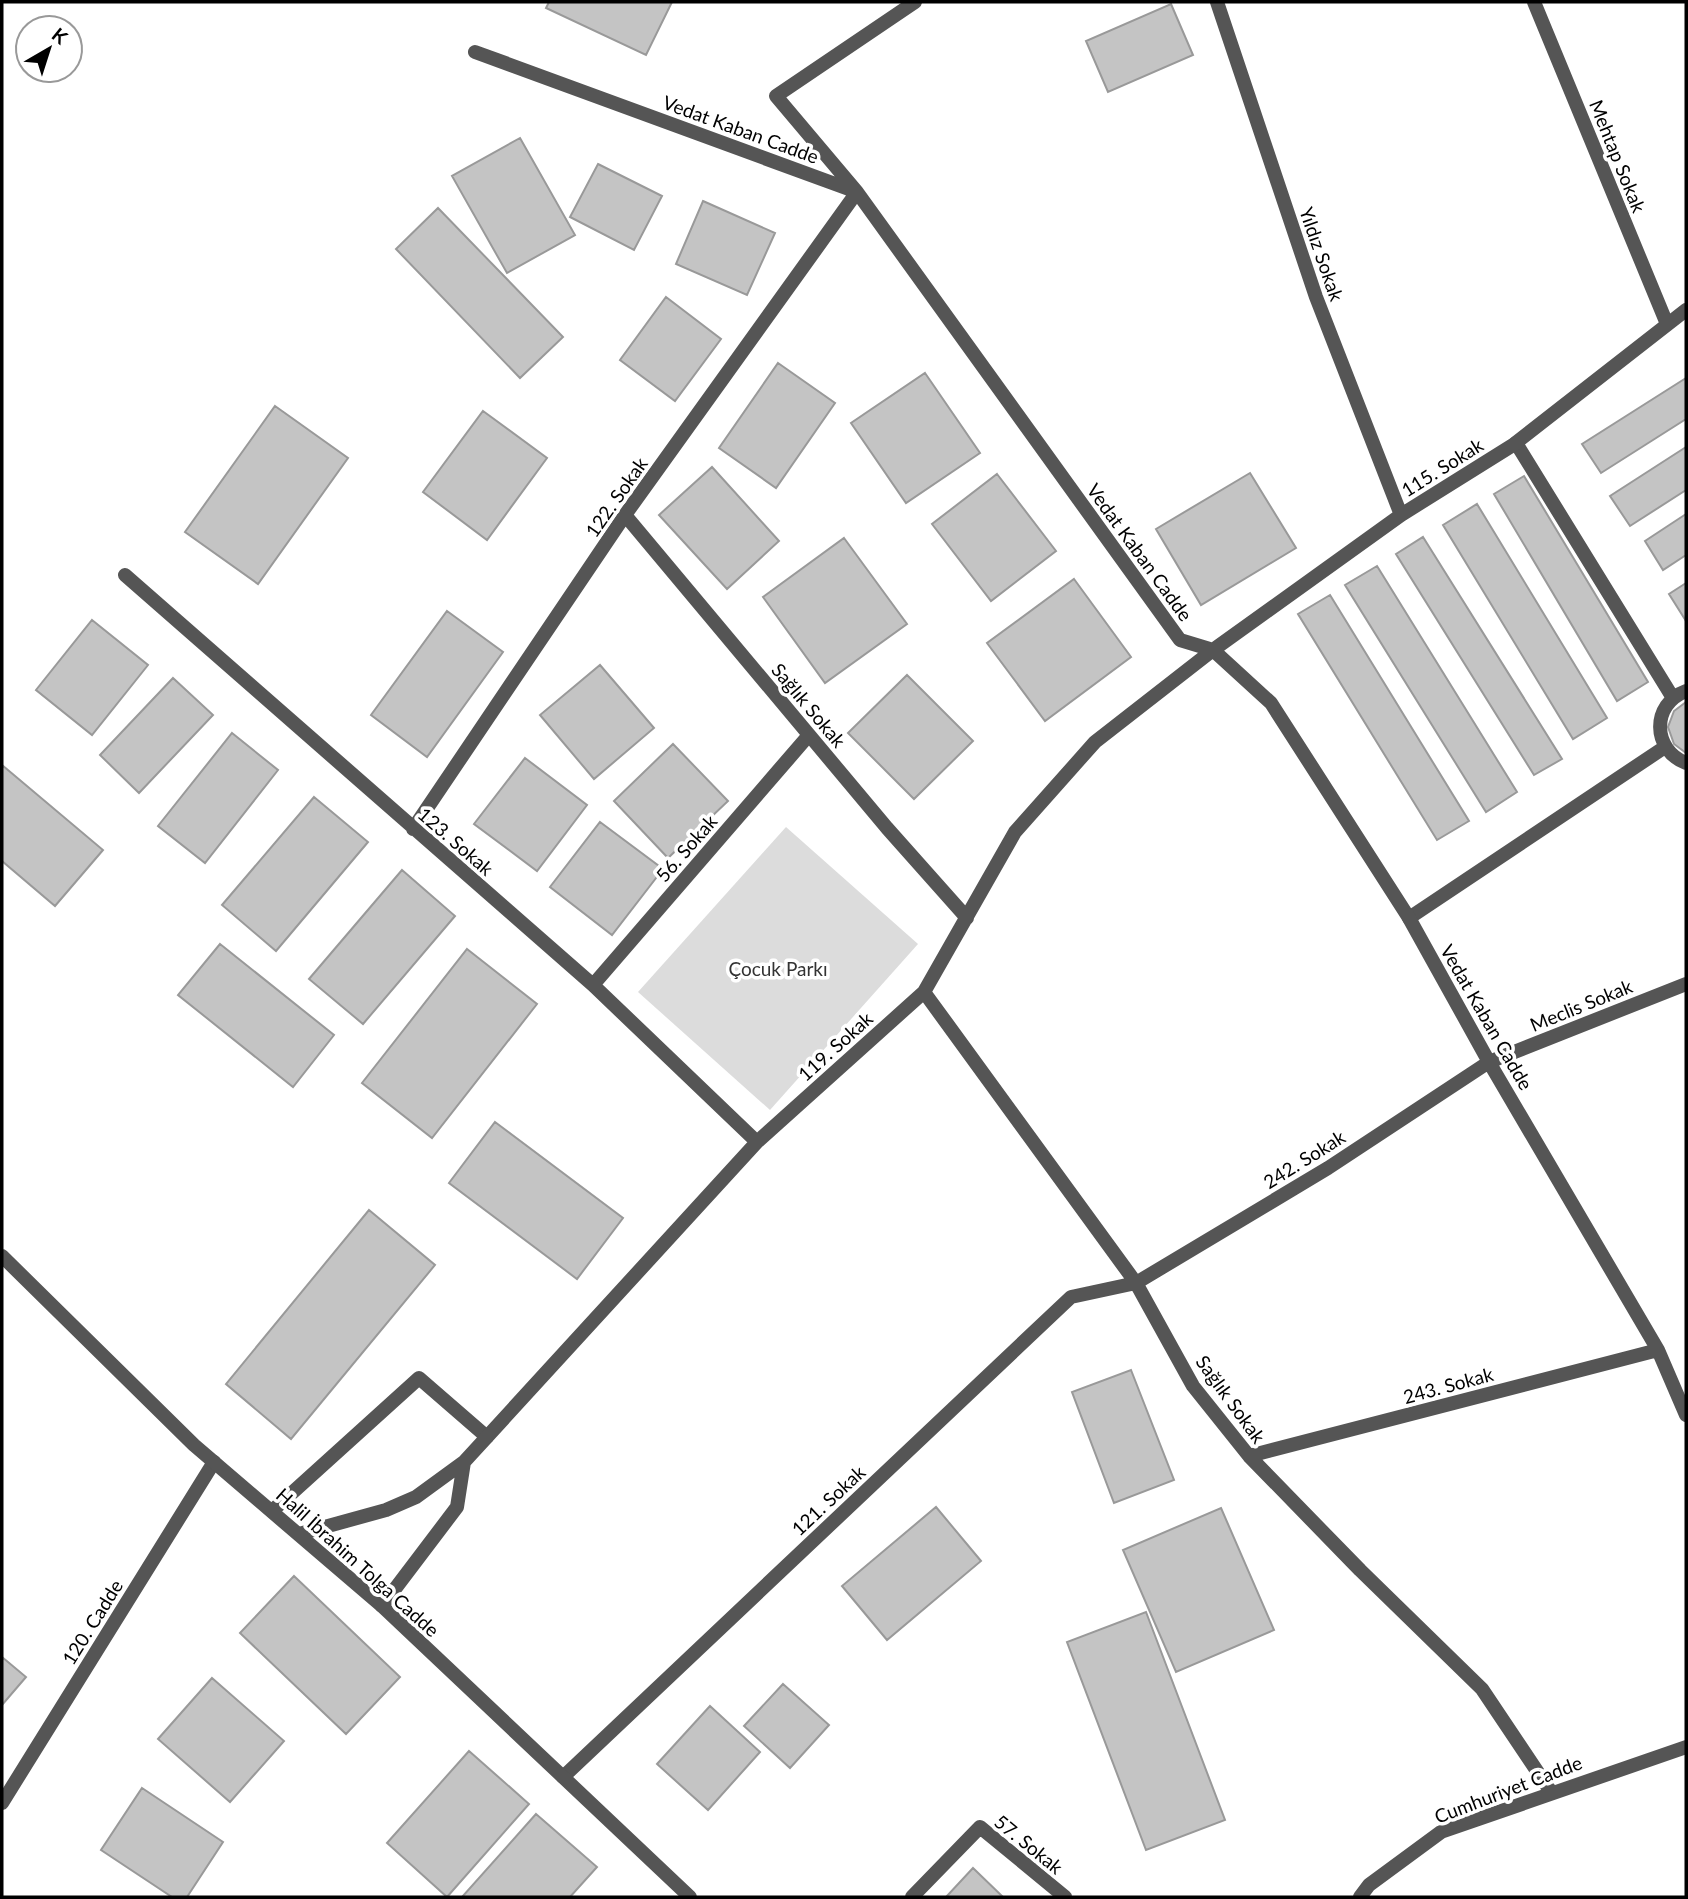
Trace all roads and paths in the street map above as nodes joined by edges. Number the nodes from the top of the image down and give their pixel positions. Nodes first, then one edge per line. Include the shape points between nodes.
1 (915, 2) edge
2 (1217, 2) edge
3 (1534, 2) edge
4 (475, 52) dead end
5 (857, 192) junction
6 (1686, 310) edge
7 (1667, 324) junction
8 (1516, 443) junction
9 (625, 515) junction
10 (1401, 515) junction
11 (125, 575) dead end
12 (1213, 650) junction
13 (1680, 694) edge
14 (809, 735) junction
15 (1665, 747) junction
16 (1686, 763) edge
17 (413, 829) junction
18 (967, 918) junction
19 (1409, 918) junction
20 (1686, 984) edge
21 (593, 985) junction
22 (924, 992) junction
23 (1489, 1062) junction
24 (757, 1142) junction
25 (2, 1256) edge
26 (1136, 1283) junction
27 (1658, 1350) junction
28 (1686, 1415) edge
29 (487, 1437) junction
30 (1249, 1456) junction
31 (214, 1462) junction
32 (464, 1462) junction
33 (272, 1511) junction
34 (299, 1534) junction
35 (382, 1606) junction
36 (1686, 1747) edge
37 (563, 1777) junction
38 (1551, 1792) junction
39 (2, 1803) edge
40 (1372, 1891) edge
41 (690, 1897) edge
42 (912, 1897) edge
43 (1065, 1897) edge
44 (1360, 1897) edge

1 - 5 street via 776,96
2 - 10 street, Yıldız Sokak via 1316,297
3 - 7 street, Mehtap Sokak
4 - 5 street, Vedat Kaban Cadde
5 - 9 street, 122. Sokak
5 - 12 street, Vedat Kaban Cadde via 1180,640
6 - 7 street, 115. Sokak
7 - 8 street, 115. Sokak
8 - 10 street, 115. Sokak
8 - 13 street
9 - 14 street, Sağlık Sokak
9 - 17 street, 122. Sokak
10 - 12 street, 115. Sokak
11 - 17 street, 123. Sokak
12 - 18 street, 119. Sokak via 1095,741 1015,832
12 - 19 street, Vedat Kaban Cadde via 1271,703
13 - 15 street via 1661,716
14 - 18 street, Sağlık Sokak
14 - 21 street, 56. Sokak
15 - 16 street
15 - 19 street
17 - 21 street, 123. Sokak
18 - 22 street, 119. Sokak
19 - 23 street, Vedat Kaban Cadde
20 - 23 street, Meclis Sokak
21 - 24 street, 123. Sokak
22 - 24 street, 119. Sokak
22 - 26 street, Sağlık Sokak
23 - 26 street, 242. Sokak via 1328,1168
23 - 27 street, Vedat Kaban Cadde
24 - 29 street, 119. Sokak
25 - 31 street, Halil İbrahim Tolga Cadde
26 - 30 street, Sağlık Sokak via 1193,1386
26 - 37 street, 121. Sokak via 1070,1297
27 - 28 street, Vedat Kaban Cadde
27 - 30 street, 243. Sokak
29 - 32 street, 119. Sokak
29 - 33 street via 419,1378
30 - 38 street, Sağlık Sokak via 1482,1689
31 - 33 street, Halil İbrahim Tolga Cadde
31 - 39 street, 120. Cadde
32 - 34 street, 119. Sokak via 416,1497
32 - 35 street via 457,1507
33 - 34 street, Halil İbrahim Tolga Cadde
34 - 35 street, Halil İbrahim Tolga Cadde
35 - 37 street, Halil İbrahim Tolga Cadde
36 - 38 street, Cumhuriyet Cadde
37 - 41 street, Halil İbrahim Tolga Cadde
38 - 40 street, Cumhuriyet Cadde via 1441,1832
40 - 44 street, Cumhuriyet Cadde
42 - 43 street, 57. Sokak via 980,1827

